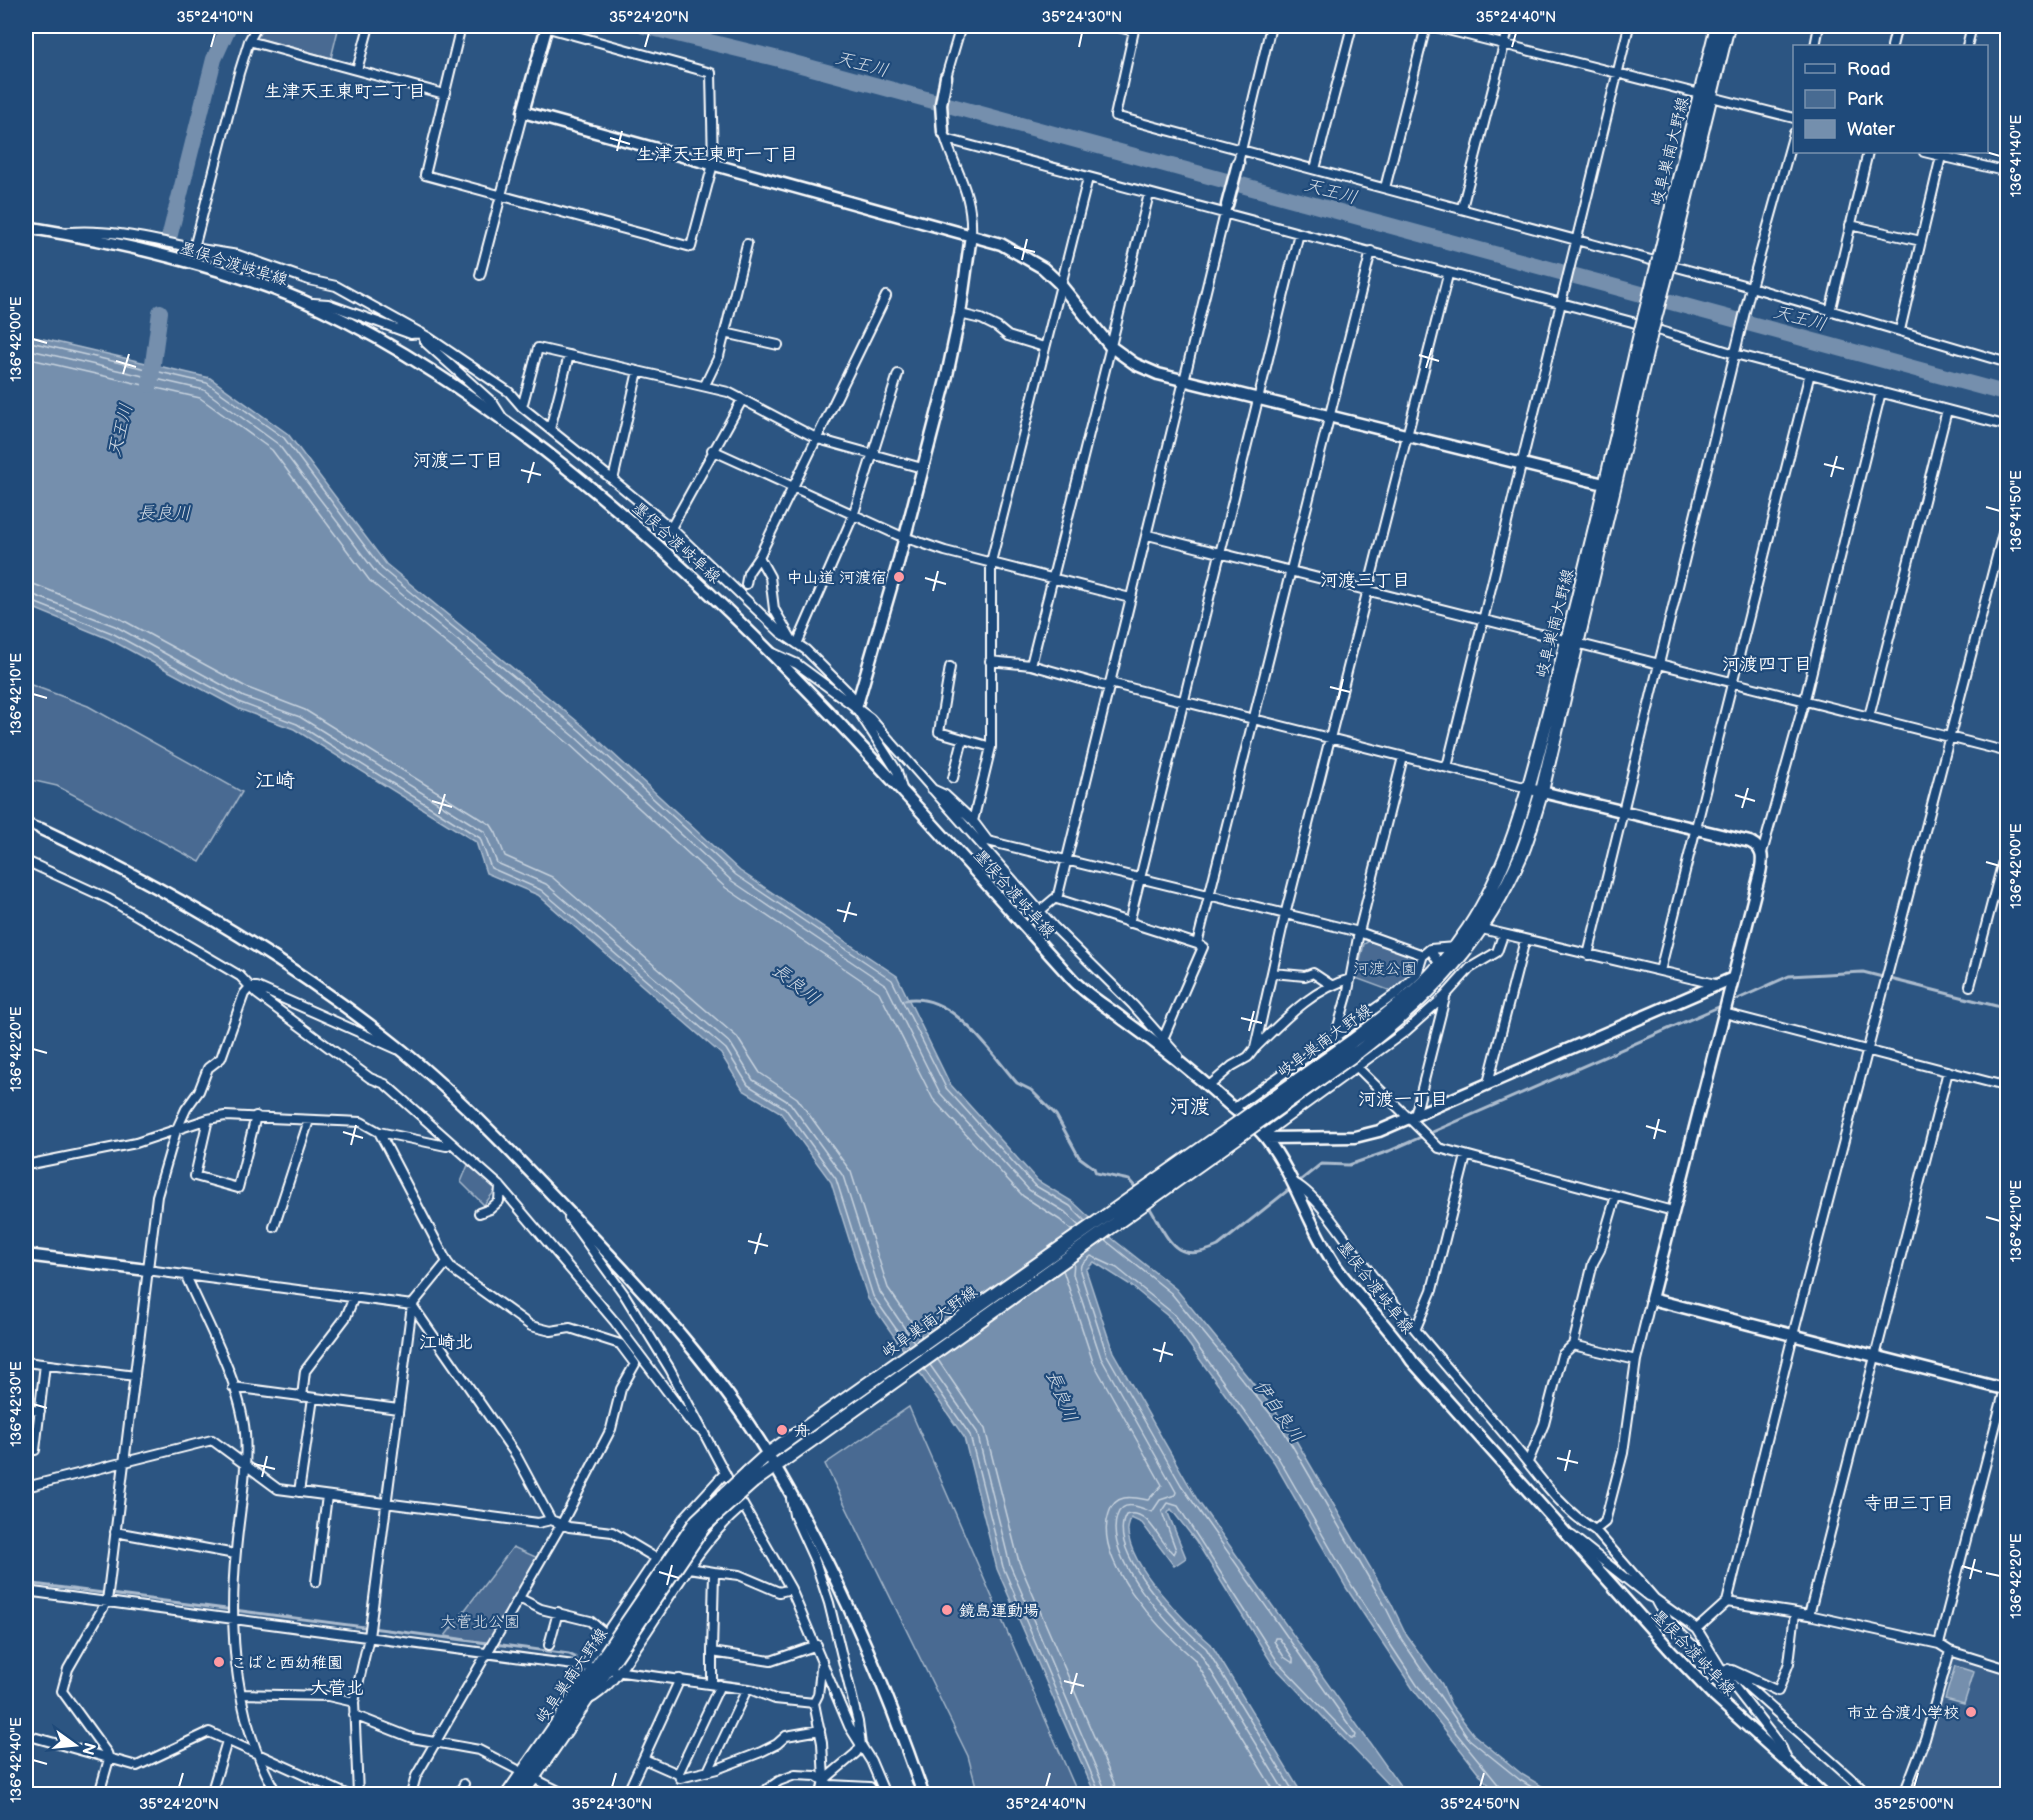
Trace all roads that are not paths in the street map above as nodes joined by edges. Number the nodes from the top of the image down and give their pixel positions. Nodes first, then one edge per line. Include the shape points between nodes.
1 (257, 26) edge
2 (369, 26) edge
3 (461, 26) edge
4 (545, 26) edge
5 (961, 26) edge
6 (1114, 26) edge
7 (1271, 26) edge
8 (1352, 26) edge
9 (1426, 26) edge
10 (1432, 26) edge
11 (1509, 26) edge
12 (1629, 26) edge
13 (1717, 26) edge
14 (1728, 26) edge
15 (1819, 26) edge
16 (1897, 26) edge
17 (1971, 26) edge
18 (1134, 28) edge
19 (249, 41) junction
20 (1504, 44) junction
21 (1815, 45) edge
22 (1892, 45) edge
23 (1967, 45) edge
24 (357, 70) junction
25 (1618, 72) junction
26 (946, 77) joint
27 (444, 93) junction
28 (1705, 96) junction
29 (523, 112) junction
30 (1793, 118) edge
31 (944, 136) junction
32 (1793, 136) edge
33 (1240, 150) junction
34 (1868, 153) edge
35 (1942, 154) edge
36 (1238, 163) joint
37 (713, 164) junction
38 (1315, 169) junction
39 (2007, 172) edge
40 (1088, 178) junction
41 (1385, 188) junction
42 (1149, 194) junction
43 (501, 195) junction
44 (1462, 208) junction
45 (1226, 209) junction
46 (1850, 225) junction
47 (26, 227) edge
48 (57, 232) junction
49 (1299, 233) junction
50 (971, 235) junction
51 (1921, 241) junction
52 (1576, 242) junction
53 (747, 244) dead end
54 (194, 248) junction
55 (1371, 252) junction
56 (480, 275) dead end
57 (1448, 275) junction
58 (1060, 284) junction
59 (1751, 287) junction
60 (886, 296) dead end
61 (1562, 299) junction
62 (307, 303) junction
63 (1830, 312) junction
64 (960, 314) junction
65 (1900, 330) junction
66 (421, 333) junction
67 (725, 333) junction
68 (778, 345) dead end
69 (1110, 346) junction
70 (1044, 347) junction
71 (1735, 354) junction
72 (569, 355) junction
73 (2007, 363) edge
74 (638, 371) junction
75 (898, 374) dead end
76 (1810, 374) junction
77 (1185, 380) junction
78 (705, 385) junction
79 (1881, 392) junction
80 (1258, 398) junction
81 (742, 400) junction
82 (522, 407) junction
83 (1947, 410) junction
84 (1330, 416) junction
85 (505, 421) junction
86 (2007, 426) edge
87 (550, 429) junction
88 (1407, 434) junction
89 (818, 439) junction
90 (712, 450) junction
91 (872, 454) junction
92 (1521, 463) junction
93 (922, 468) junction
94 (613, 480) junction
95 (1611, 486) junction
96 (794, 488) junction
97 (2007, 514) edge
98 (853, 516) junction
99 (671, 528) junction
100 (1148, 535) junction
101 (904, 538) junction
102 (1220, 554) junction
103 (759, 557) junction
104 (991, 562) junction
105 (1291, 572) junction
106 (1054, 578) junction
107 (746, 584) dead end
108 (1369, 591) junction
109 (1131, 598) junction
110 (1482, 620) junction
111 (795, 642) junction
112 (1572, 642) junction
113 (772, 653) junction
114 (990, 661) junction
115 (1659, 663) junction
116 (1031, 665) junction
117 (950, 667) dead end
118 (1732, 680) junction
119 (1110, 685) junction
120 (1805, 699) junction
121 (1184, 702) junction
122 (857, 705) junction
123 (1869, 717) junction
124 (1254, 719) junction
125 (1949, 737) junction
126 (963, 739) junction
127 (1331, 739) junction
128 (991, 747) junction
129 (2007, 752) edge
130 (1402, 757) junction
131 (1447, 767) junction
132 (953, 778) dead end
133 (1528, 788) junction
134 (930, 789) junction
135 (902, 790) junction
136 (1542, 791) junction
137 (1623, 811) junction
138 (974, 821) junction
139 (26, 823) edge
140 (1696, 828) junction
141 (41, 829) joint
142 (2007, 842) edge
143 (1762, 853) junction
144 (26, 861) edge
145 (1067, 862) junction
146 (1140, 879) junction
147 (1209, 896) junction
148 (1057, 900) junction
149 (1041, 910) junction
150 (1285, 915) junction
151 (1129, 923) junction
152 (1482, 929) junction
153 (1359, 932) junction
154 (1503, 935) junction
155 (1525, 940) junction
156 (1197, 944) junction
157 (1455, 947) junction
158 (1430, 949) junction
159 (1423, 955) junction
160 (1588, 955) junction
161 (1440, 965) junction
162 (1660, 971) junction
163 (1273, 973) junction
164 (1350, 979) junction
165 (1732, 982) junction
166 (1715, 984) junction
167 (1331, 985) junction
168 (1970, 986) dead end
169 (250, 987) junction
170 (1445, 996) junction
171 (1724, 1012) junction
172 (1335, 1037) junction
173 (1163, 1039) junction
174 (1354, 1047) junction
175 (1255, 1048) junction
176 (1867, 1050) junction
177 (402, 1051) junction
178 (1357, 1067) junction
179 (1948, 1071) junction
180 (1192, 1074) junction
181 (1488, 1083) junction
182 (1209, 1086) junction
183 (2007, 1087) edge
184 (1233, 1109) junction
185 (256, 1116) junction
186 (208, 1119) junction
187 (309, 1119) junction
188 (1414, 1120) junction
189 (176, 1131) junction
190 (379, 1132) junction
191 (1264, 1136) junction
192 (451, 1143) junction
193 (1200, 1156) junction
194 (1466, 1156) junction
195 (26, 1165) edge
196 (1292, 1182) junction
197 (500, 1186) junction
198 (550, 1192) junction
199 (1616, 1196) junction
200 (1673, 1211) junction
201 (479, 1213) dead end
202 (274, 1227) dead end
203 (26, 1255) edge
204 (447, 1262) junction
205 (147, 1270) junction
206 (186, 1276) junction
207 (354, 1297) junction
208 (1652, 1299) junction
209 (412, 1305) junction
210 (1416, 1328) junction
211 (1793, 1335) junction
212 (1574, 1345) junction
213 (1874, 1356) junction
214 (1636, 1360) junction
215 (26, 1362) edge
216 (45, 1364) junction
217 (135, 1376) junction
218 (2007, 1377) edge
219 (233, 1387) junction
220 (2006, 1389) edge
221 (302, 1397) junction
222 (313, 1398) junction
223 (26, 1409) edge
224 (398, 1409) junction
225 (40, 1411) junction
226 (702, 1431) junction
227 (35, 1450) dead end
228 (768, 1454) junction
229 (1528, 1462) junction
230 (123, 1464) junction
231 (245, 1464) junction
232 (775, 1467) junction
233 (750, 1477) junction
234 (26, 1487) edge
235 (299, 1492) junction
236 (789, 1492) junction
237 (327, 1496) junction
238 (385, 1503) junction
239 (551, 1520) junction
240 (561, 1525) junction
241 (1559, 1528) junction
242 (1596, 1530) junction
243 (115, 1532) junction
244 (235, 1554) junction
245 (657, 1559) junction
246 (688, 1568) junction
247 (714, 1572) junction
248 (316, 1582) dead end
249 (791, 1589) junction
250 (26, 1591) edge
251 (108, 1596) junction
252 (519, 1598) junction
253 (1655, 1599) junction
254 (1727, 1602) junction
255 (558, 1612) junction
256 (233, 1613) junction
257 (1795, 1613) junction
258 (1809, 1615) junction
259 (1697, 1629) junction
260 (369, 1632) junction
261 (605, 1633) junction
262 (1939, 1644) junction
263 (549, 1645) dead end
264 (817, 1645) junction
265 (491, 1647) junction
266 (1950, 1651) junction
267 (712, 1652) junction
268 (822, 1658) junction
269 (602, 1669) junction
270 (2007, 1669) edge
271 (1725, 1670) junction
272 (680, 1679) junction
273 (714, 1680) junction
274 (747, 1689) junction
275 (241, 1694) junction
276 (354, 1702) junction
277 (814, 1703) junction
278 (354, 1715) junction
279 (819, 1730) junction
280 (26, 1735) edge
281 (227, 1741) junction
282 (435, 1744) junction
283 (861, 1745) junction
284 (259, 1756) junction
285 (109, 1759) junction
286 (644, 1759) junction
287 (1789, 1764) junction
288 (516, 1769) dead end
289 (709, 1769) junction
290 (678, 1774) junction
291 (533, 1778) junction
292 (824, 1780) junction
293 (464, 1784) dead end
294 (99, 1794) edge
295 (211, 1794) edge
296 (277, 1794) edge
297 (346, 1794) edge
298 (358, 1794) edge
299 (411, 1794) edge
300 (459, 1794) edge
301 (508, 1794) edge
302 (522, 1794) edge
303 (565, 1794) edge
304 (627, 1794) edge
305 (760, 1794) edge
306 (821, 1794) edge
307 (875, 1794) edge
308 (885, 1794) edge
309 (922, 1794) edge
310 (1823, 1794) edge
311 (1868, 1794) edge
312 (1904, 1794) edge

1 - 19 street
2 - 24 street
3 - 27 street
4 - 29 street
4 - 37 street via 711,73
5 - 26 street
6 - 18 street
7 - 33 street
8 - 38 street
9 - 41 street
10 - 20 street
11 - 20 street
12 - 25 street
13 - 28 main road, 岐阜巣南大野線
14 - 28 main road, 岐阜巣南大野線
15 - 21 street
16 - 22 street
17 - 23 street
18 - 33 street via 1115,116
19 - 24 street
19 - 54 street
20 - 25 street
20 - 44 street
24 - 27 street
25 - 28 street
25 - 52 street
26 - 31 street via 941,104
27 - 43 street via 425,175
28 - 30 street
28 - 95 main road, 岐阜巣南大野線, bridge
29 - 37 street
29 - 43 street
31 - 40 street
31 - 50 street via 968,193
32 - 59 street
33 - 36 street
33 - 38 street
34 - 46 street
35 - 39 street
35 - 51 street
36 - 45 street
37 - 43 street via 691,247
37 - 50 street
38 - 41 street
40 - 42 street
40 - 58 street
41 - 44 street
42 - 45 street
42 - 69 street
43 - 56 street
44 - 52 street
45 - 49 street
45 - 77 street
46 - 51 street
46 - 63 street
47 - 48 street, 墨俣合渡岐阜線
48 - 54 street via 135,236
48 - 62 street, 墨俣合渡岐阜線 via 228,274
49 - 55 street
49 - 80 street
50 - 58 street via 1023,255
50 - 64 street
51 - 65 street
52 - 59 street
52 - 61 street
53 - 67 street
54 - 66 street via 238,255 336,286
55 - 57 street
55 - 84 street
57 - 61 street
57 - 88 street
58 - 69 street
58 - 70 street
59 - 63 street
59 - 71 street
60 - 89 street
61 - 71 street
61 - 92 street
62 - 66 street via 328,304 411,334
62 - 85 street, 墨俣合渡岐阜線 via 404,353
63 - 65 street
64 - 70 street via 981,319 1008,336
64 - 93 street
65 - 73 street
66 - 82 street via 508,392
66 - 85 street via 426,343 493,403
67 - 68 street
67 - 78 street
69 - 77 street via 1135,364
69 - 106 street
70 - 104 street
71 - 76 street
71 - 115 street
72 - 74 street
72 - 82 street via 538,348
72 - 87 street
74 - 78 street
74 - 94 street
75 - 91 street
76 - 79 street
76 - 118 street
77 - 80 street
77 - 100 street
78 - 81 street
79 - 83 street
79 - 120 street
80 - 84 street
80 - 102 street
81 - 89 street
81 - 90 street
82 - 87 street
83 - 86 street
83 - 123 street
84 - 88 street
84 - 105 street
85 - 113 street, 墨俣合渡岐阜線 via 620,511
87 - 94 street
88 - 92 street
88 - 108 street
89 - 91 street
89 - 96 street
90 - 96 street
90 - 99 street
91 - 93 street
91 - 98 street
92 - 95 street
92 - 110 street
93 - 101 street
94 - 99 street
95 - 112 main road, 岐阜巣南大野線
96 - 98 street
96 - 103 street
97 - 125 street
98 - 101 street
98 - 111 street
99 - 111 street
100 - 102 street
100 - 109 street
101 - 104 street
101 - 122 street
102 - 105 street
102 - 121 street
103 - 107 street
103 - 111 street via 770,577 774,609
104 - 106 street
104 - 114 street
105 - 108 street
105 - 124 street
106 - 109 street
106 - 116 street
108 - 110 street
108 - 127 street
109 - 119 street
110 - 112 street
110 - 131 street
111 - 122 street
112 - 115 street
112 - 133 main road, 岐阜巣南大野線
112 - 136 main road, 岐阜巣南大野線
113 - 122 street via 797,664
113 - 135 street, 墨俣合渡岐阜線
114 - 116 street
114 - 128 street
115 - 118 street
115 - 137 street
116 - 119 street
117 - 126 street via 939,732
118 - 120 street
118 - 140 street
119 - 121 street
119 - 145 street
120 - 123 street
120 - 143 street
121 - 124 street
121 - 146 street
122 - 134 street via 894,743
122 - 135 street via 897,771
123 - 125 street
124 - 127 street
124 - 147 street
125 - 129 street
125 - 176 street
126 - 128 street
126 - 132 street
127 - 130 street
127 - 150 street
128 - 138 street
130 - 131 street
130 - 153 street
131 - 133 street
133 - 136 street
133 - 157 main road, 岐阜巣南大野線 via 1507,856
134 - 138 street via 945,795
134 - 149 street
135 - 180 street, 墨俣合渡岐阜線 via 1079,986
136 - 137 street
136 - 152 main road, 岐阜巣南大野線 via 1523,850
137 - 140 street
137 - 160 street
138 - 145 street via 988,841
139 - 141 street
140 - 143 street via 1750,842 1759,846
140 - 162 street
141 - 177 street via 170,893 328,995
142 - 168 street
143 - 165 street
144 - 169 street via 109,899 240,976
145 - 146 street
145 - 148 street
146 - 147 street
146 - 151 street
147 - 150 street
147 - 156 street
148 - 149 street
148 - 151 street
149 - 173 street
150 - 153 street
150 - 163 street
151 - 156 street
152 - 154 street
152 - 174 main road, 岐阜巣南大野線 via 1432,990
153 - 159 street
153 - 164 street
154 - 155 street
154 - 170 street via 1497,952 1470,968
155 - 160 street
155 - 181 street
156 - 173 street via 1203,947
157 - 158 street
157 - 161 main road, 岐阜巣南大野線
158 - 159 street
158 - 161 street
159 - 172 street via 1417,974
160 - 162 street
161 - 174 main road, 岐阜巣南大野線
162 - 166 street
163 - 167 street via 1313,973
163 - 175 street
164 - 167 street
164 - 172 street
165 - 166 street
165 - 171 street
166 - 181 street
167 - 175 street
169 - 177 street
169 - 189 street via 221,1058 208,1068
169 - 192 street via 370,1078 385,1084
170 - 178 street
170 - 188 street
171 - 176 street
171 - 200 street
172 - 178 street
172 - 184 street
173 - 180 street
174 - 193 main road, 岐阜巣南大野線, bridge
175 - 182 street
176 - 179 street
176 - 211 street
177 - 198 street via 452,1094
178 - 188 street
178 - 191 street
179 - 183 street
179 - 213 street
180 - 182 street, 墨俣合渡岐阜線
181 - 188 street
182 - 184 street, 墨俣合渡岐阜線
184 - 191 street, 墨俣合渡岐阜線
185 - 186 street
185 - 186 street via 238,1188 195,1176
185 - 187 street
186 - 189 street
187 - 190 street via 361,1122
187 - 202 street
188 - 191 street via 1355,1137
188 - 194 street via 1438,1148
189 - 195 street
189 - 205 street via 158,1196
190 - 192 street via 446,1146
190 - 204 street
191 - 196 street, 墨俣合渡岐阜線
192 - 197 street
193 - 228 main road, 岐阜巣南大野線
193 - 232 main road, 岐阜巣南大野線
194 - 199 street
194 - 210 street via 1432,1290
196 - 210 street via 1304,1187 1336,1223
196 - 241 street, 墨俣合渡岐阜線 via 1337,1267 1412,1361
197 - 201 street via 499,1201
197 - 226 street via 615,1322 691,1423
198 - 226 street via 624,1294
198 - 228 street via 627,1272 699,1357
199 - 200 street
199 - 212 street via 1593,1263
200 - 208 street
203 - 205 street
204 - 209 street
204 - 240 street via 531,1326 570,1328 621,1344 635,1364 621,1389 611,1429
205 - 206 street
205 - 217 street
206 - 207 street
206 - 219 street
207 - 209 street
207 - 221 street via 346,1317 305,1371
208 - 211 street
208 - 214 street
209 - 224 street
209 - 239 street via 516,1455
210 - 229 street via 1446,1369
211 - 213 street
211 - 254 street
212 - 214 street
212 - 229 street via 1562,1355 1544,1424
213 - 220 street
213 - 258 street
214 - 242 street via 1623,1453 1605,1522
215 - 216 street
216 - 217 street
216 - 225 street
217 - 230 street
218 - 220 street
219 - 221 street
219 - 231 street via 244,1432
220 - 262 street
221 - 222 street
222 - 224 street
222 - 235 street
223 - 225 street
224 - 238 street
225 - 227 street
226 - 245 street via 726,1475 694,1504
228 - 232 street
228 - 233 main road, 岐阜巣南大野線
229 - 242 street via 1577,1519
230 - 231 street via 212,1440
230 - 234 street
230 - 243 street
231 - 235 street via 278,1489
231 - 244 street
232 - 233 main road, 岐阜巣南大野線
232 - 236 street
233 - 269 main road, 岐阜巣南大野線, bridge via 705,1524
235 - 237 street
236 - 283 street via 794,1515 829,1604
236 - 309 street via 833,1572 890,1706
237 - 238 street
237 - 248 street
238 - 239 street via 538,1523
238 - 260 street
239 - 240 street
240 - 245 street via 612,1532
240 - 252 street
241 - 253 street
241 - 287 street, 墨俣合渡岐阜線 via 1715,1697
242 - 253 street
243 - 244 street
243 - 251 street
244 - 256 street
245 - 261 street
246 - 247 street
246 - 249 street via 743,1505
246 - 269 street
247 - 249 street via 739,1575 779,1592
247 - 267 street
249 - 264 street
250 - 251 street
251 - 256 street
251 - 285 street via 62,1687
252 - 255 street
252 - 265 street
253 - 259 street
253 - 271 street via 1685,1636
254 - 257 street
254 - 259 street
255 - 261 street via 590,1621
255 - 263 street
256 - 260 street
256 - 275 street
257 - 258 street
257 - 271 street via 1788,1663 1778,1691
258 - 262 street
259 - 271 street
260 - 265 street
260 - 276 street
261 - 269 street
262 - 266 street
264 - 267 street via 771,1660
264 - 268 street
265 - 269 street
265 - 282 street
266 - 270 street
266 - 312 street via 1925,1739
267 - 273 street
268 - 277 street
268 - 283 street via 849,1726
269 - 272 street
269 - 291 main road, 岐阜巣南大野線 via 586,1701
269 - 301 main road, 岐阜巣南大野線
271 - 287 street via 1782,1748
271 - 311 street
272 - 273 street
272 - 286 street
273 - 274 street
273 - 290 street
274 - 277 street via 775,1699
274 - 289 street
275 - 276 street via 328,1696
275 - 284 street
276 - 278 street
277 - 279 street
278 - 282 street
278 - 298 street
279 - 289 street via 786,1736 761,1752
279 - 292 street
280 - 285 street
281 - 284 street
281 - 285 street via 209,1732 137,1766
281 - 295 street
282 - 288 street via 479,1750
282 - 299 street via 416,1776
283 - 292 street
283 - 308 street
284 - 296 street
284 - 297 street
285 - 294 street
286 - 290 street
286 - 304 street
287 - 310 street, 墨俣合渡岐阜線
289 - 290 street via 680,1778
291 - 302 main road, 岐阜巣南大野線
291 - 303 street
292 - 305 street via 795,1775
292 - 306 street
292 - 307 street via 830,1785 870,1787
293 - 300 street

